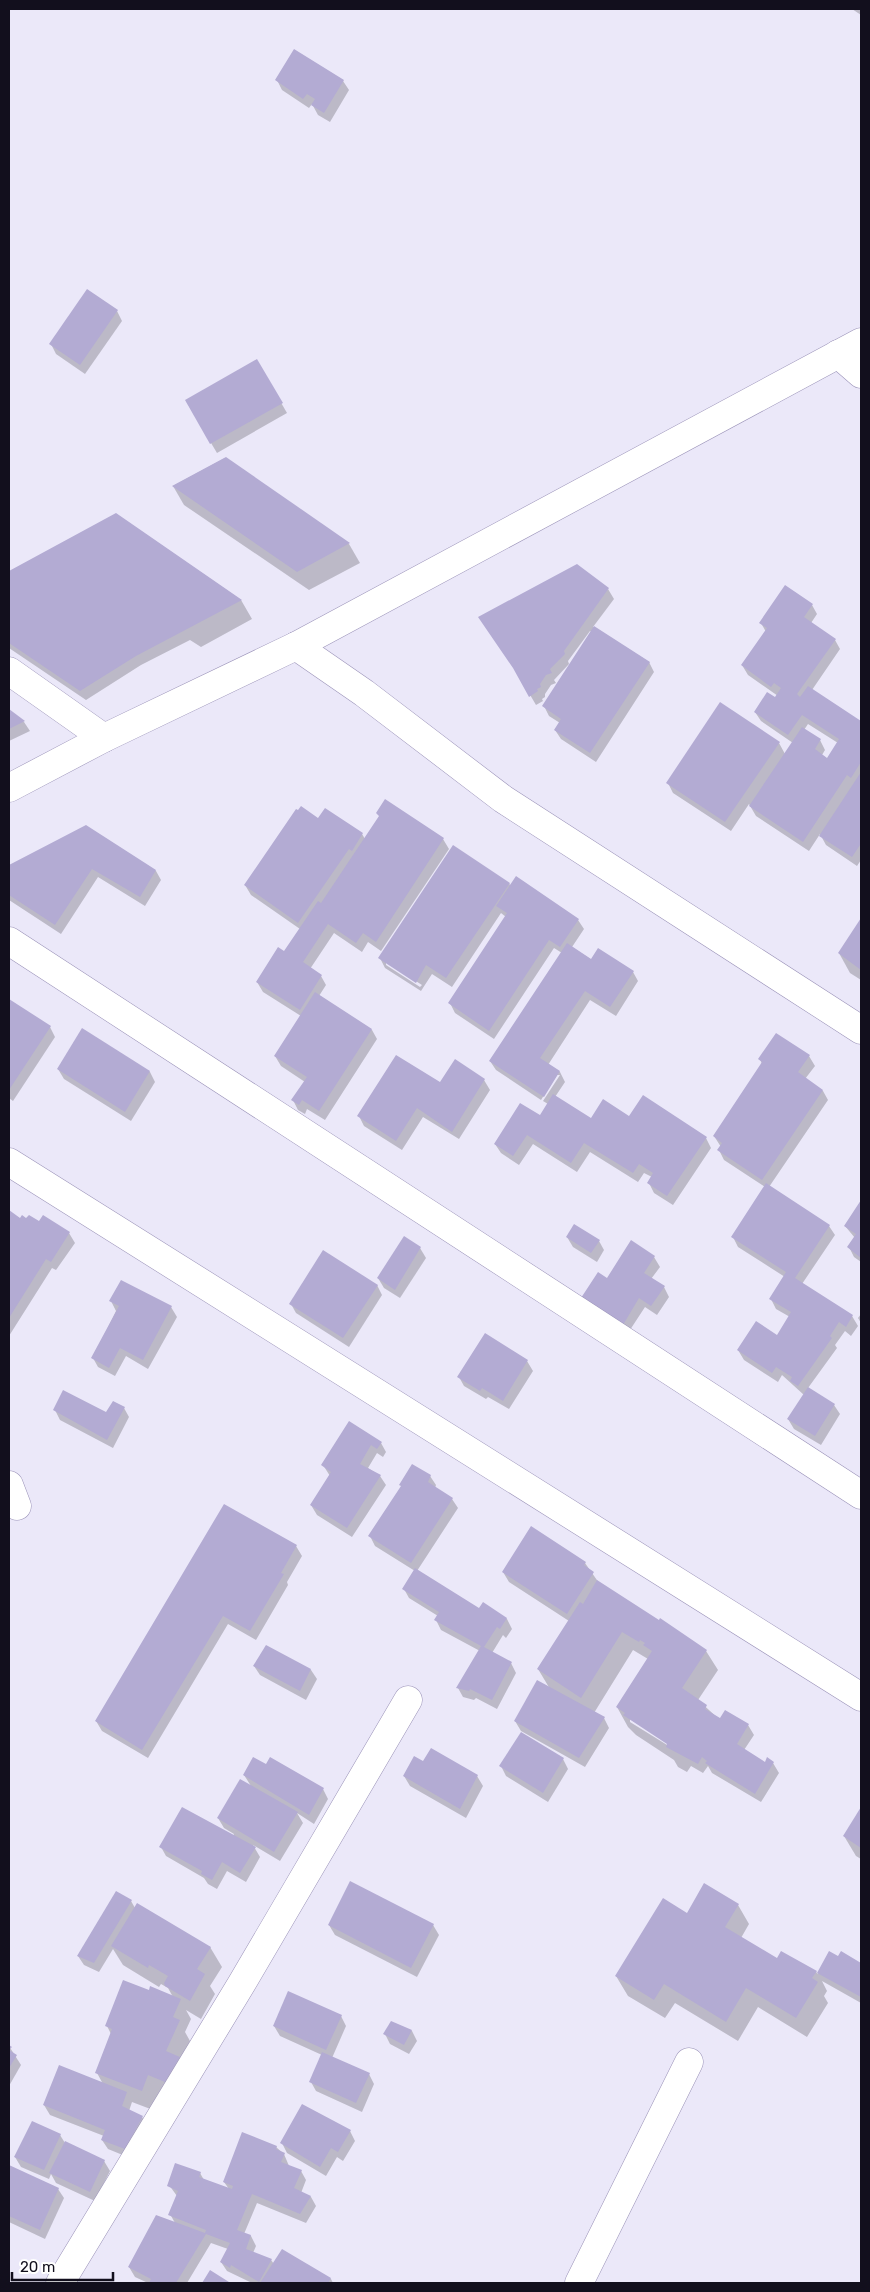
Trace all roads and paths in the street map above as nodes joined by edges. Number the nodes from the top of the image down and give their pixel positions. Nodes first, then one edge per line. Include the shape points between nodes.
1 (861, 342) edge
2 (838, 354) junction
3 (861, 374) edge
4 (296, 646) junction
5 (9, 671) edge
6 (104, 738) junction
7 (9, 788) edge
8 (9, 941) edge
9 (861, 1030) edge
10 (9, 1162) edge
11 (861, 1494) edge
12 (861, 1697) edge
13 (408, 1700) dead end
14 (689, 2062) dead end
15 (60, 2283) edge
16 (579, 2283) edge

1 - 2 street
2 - 3 street
2 - 4 street
4 - 6 street
4 - 9 street via 364,693 503,799
5 - 6 street
6 - 7 street
8 - 11 street
10 - 12 street
13 - 15 street via 242,1983
14 - 16 street

